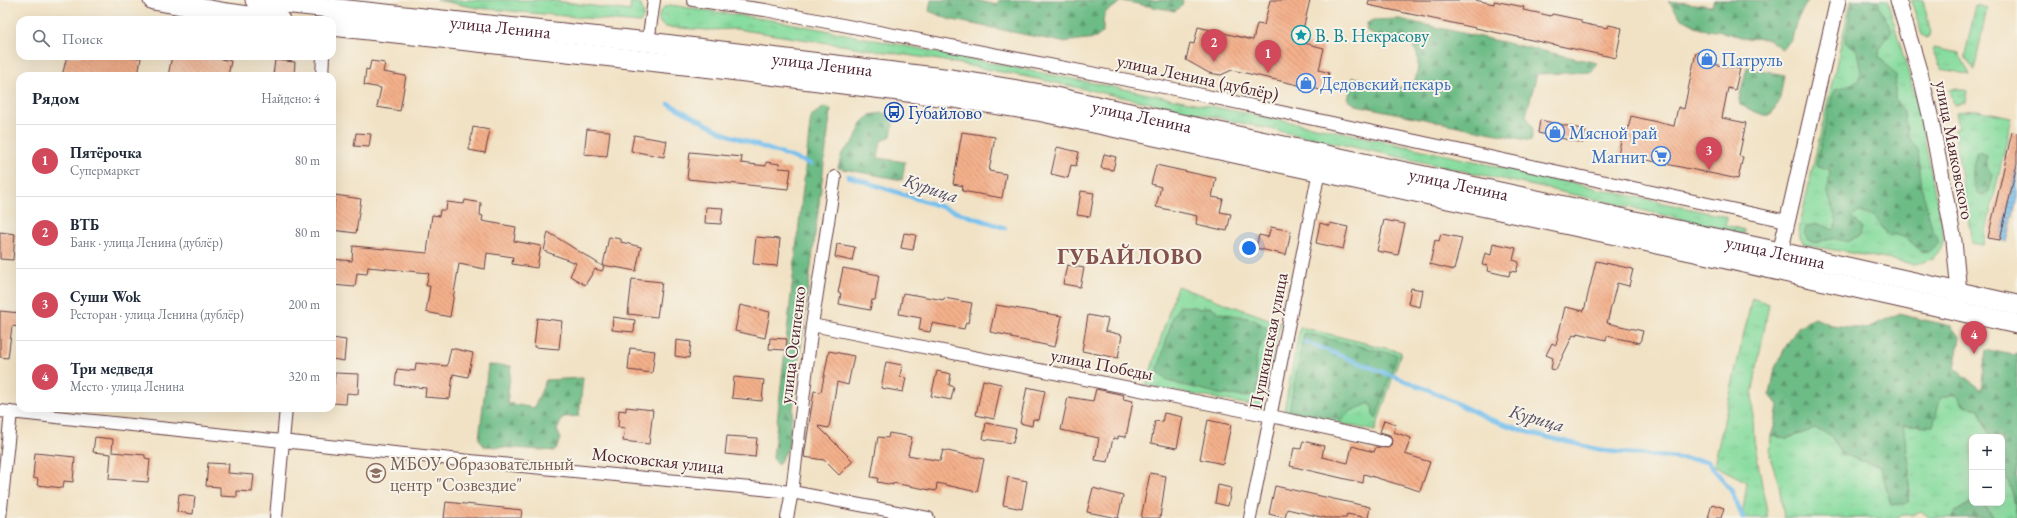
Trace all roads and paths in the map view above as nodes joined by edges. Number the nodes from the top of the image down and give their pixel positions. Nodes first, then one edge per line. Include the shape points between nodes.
1 (153, 0) edge
2 (255, 0) edge
3 (654, 0) edge
4 (693, 0) edge
5 (1838, 0) edge
6 (1898, 0) edge
7 (250, 16) edge
8 (321, 16) edge
9 (336, 19) edge
10 (336, 19) edge
11 (648, 42) junction
12 (323, 60) edge
13 (322, 72) edge
14 (1319, 171) junction
15 (835, 177) dead end
16 (1787, 221) junction
17 (1780, 252) junction
18 (1776, 270) junction
19 (1957, 301) junction
20 (2017, 305) edge
21 (2017, 324) edge
22 (812, 325) junction
23 (6, 412) edge
24 (286, 412) edge
25 (1271, 416) junction
26 (282, 441) junction
27 (1385, 441) dead end
28 (792, 492) junction
29 (0, 518) edge
30 (276, 518) edge
31 (787, 518) edge
32 (928, 518) edge
33 (1250, 518) edge

1 - 7 main road
2 - 8 main road, улица Ленина
3 - 11 street
4 - 16 street, улица Ленина (дублёр) via 773,12 1174,89
5 - 16 street
6 - 19 street, улица Маяковского via 1930,115 1954,241
9 - 11 main road, улица Ленина
10 - 14 main road, улица Ленина via 948,97 1038,111
11 - 17 main road, улица Ленина via 944,78 1041,94
12 - 13 street
14 - 18 main road, улица Ленина
14 - 25 street, Пушкинская улица
15 - 22 street, улица Осипенко
16 - 17 street
17 - 18 street
17 - 19 main road, улица Ленина
18 - 19 main road, улица Ленина
19 - 20 main road, улица Ленина
19 - 21 main road, улица Ленина
22 - 25 street, улица Победы
22 - 28 street, улица Осипенко
23 - 26 street, Московская улица
23 - 29 street
24 - 26 street
25 - 27 street, улица Победы
25 - 33 street, Пушкинская улица
26 - 28 street, Московская улица
26 - 30 street
28 - 31 street, улица Осипенко
28 - 32 street, Московская улица

